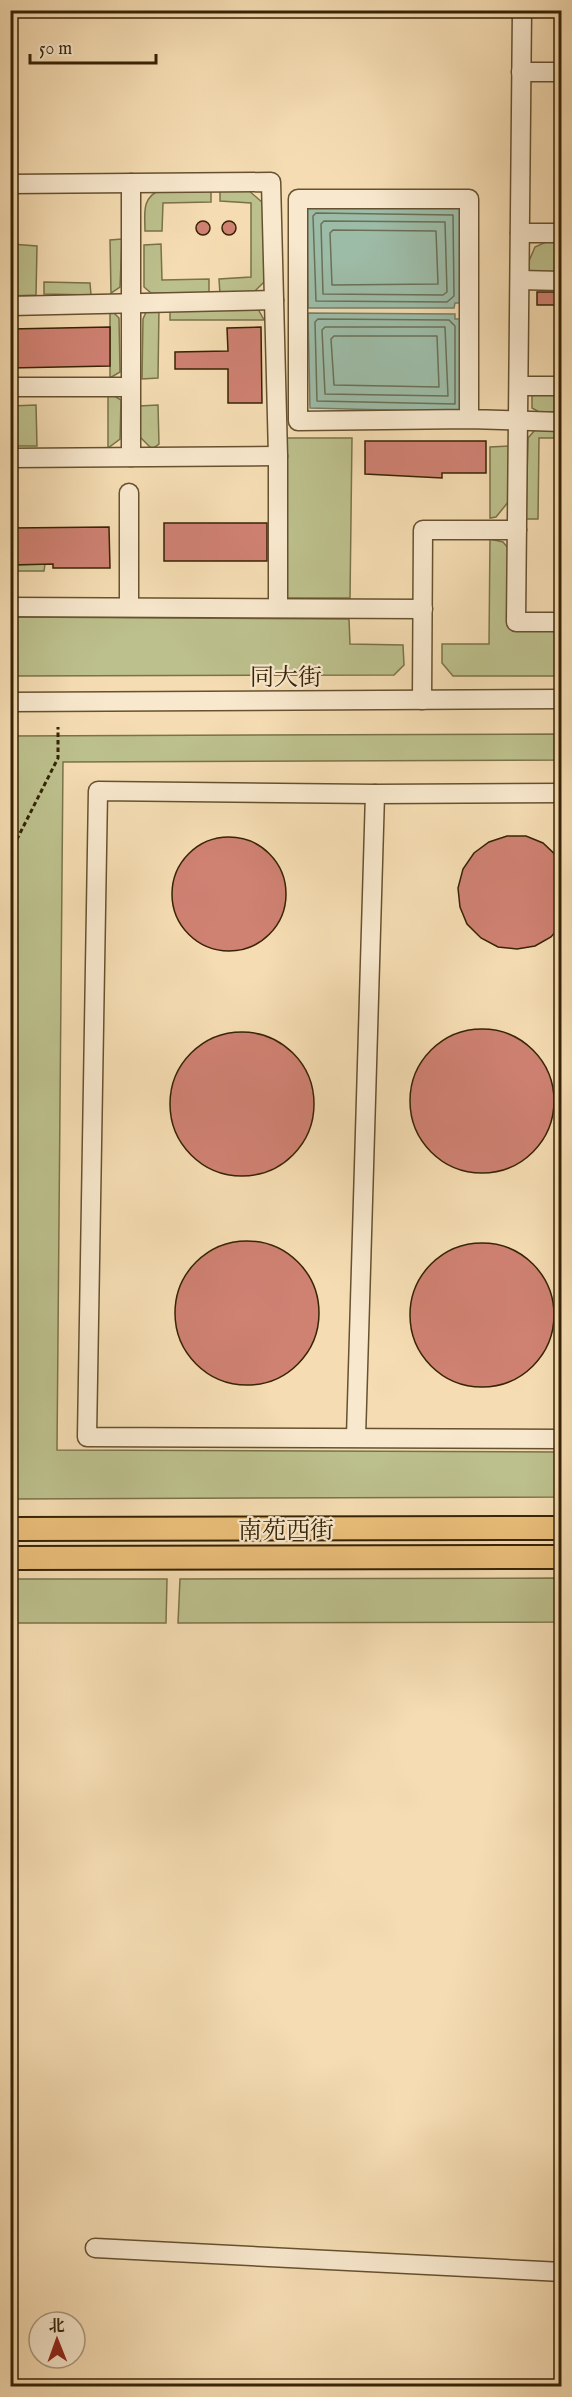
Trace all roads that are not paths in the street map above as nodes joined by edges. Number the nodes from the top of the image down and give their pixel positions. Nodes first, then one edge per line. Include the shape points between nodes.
1 (522, 10) edge
2 (521, 72) junction
3 (561, 72) edge
4 (131, 183) junction
5 (10, 184) edge
6 (520, 232) junction
7 (561, 233) edge
8 (520, 280) junction
9 (561, 281) edge
10 (274, 300) junction
11 (130, 303) junction
12 (10, 306) edge
13 (519, 386) junction
14 (561, 386) edge
15 (10, 387) edge
16 (130, 387) junction
17 (468, 419) junction
18 (519, 422) junction
19 (561, 422) edge
20 (278, 456) junction
21 (131, 457) junction
22 (10, 458) edge
23 (129, 493) dead end
24 (517, 530) junction
25 (10, 607) edge
26 (129, 607) junction
27 (278, 608) junction
28 (423, 609) junction
29 (561, 622) edge
30 (561, 699) edge
31 (423, 700) junction
32 (10, 702) edge
33 (561, 793) edge
34 (375, 794) junction
35 (356, 1437) junction
36 (561, 1439) edge
37 (561, 1528) edge
38 (10, 1529) edge
39 (561, 1557) edge
40 (10, 1558) edge
41 (95, 2248) dead end
42 (561, 2272) edge

1 - 2 street
2 - 3 street
2 - 6 street
4 - 5 street
4 - 10 street via 271,182
4 - 11 street
6 - 7 street
6 - 8 street
8 - 9 street
8 - 13 street
10 - 11 street
10 - 20 street
11 - 12 street
11 - 16 street
13 - 14 street
13 - 18 street
15 - 16 street
16 - 21 street
17 - 17 street via 298,421 298,199 469,199
17 - 18 street
18 - 19 street
18 - 24 street
20 - 21 street
20 - 27 street
21 - 22 street
23 - 26 street
24 - 28 street via 423,530
24 - 29 street via 516,622
25 - 26 street
26 - 27 street
27 - 28 street
28 - 31 street
30 - 31 street, 同大街
31 - 32 street, 同大街
33 - 34 street
34 - 35 street
34 - 35 street via 98,791 87,1437
35 - 36 street
37 - 38 main road, 南苑西街
39 - 40 main road, 南苑西街
41 - 42 street

